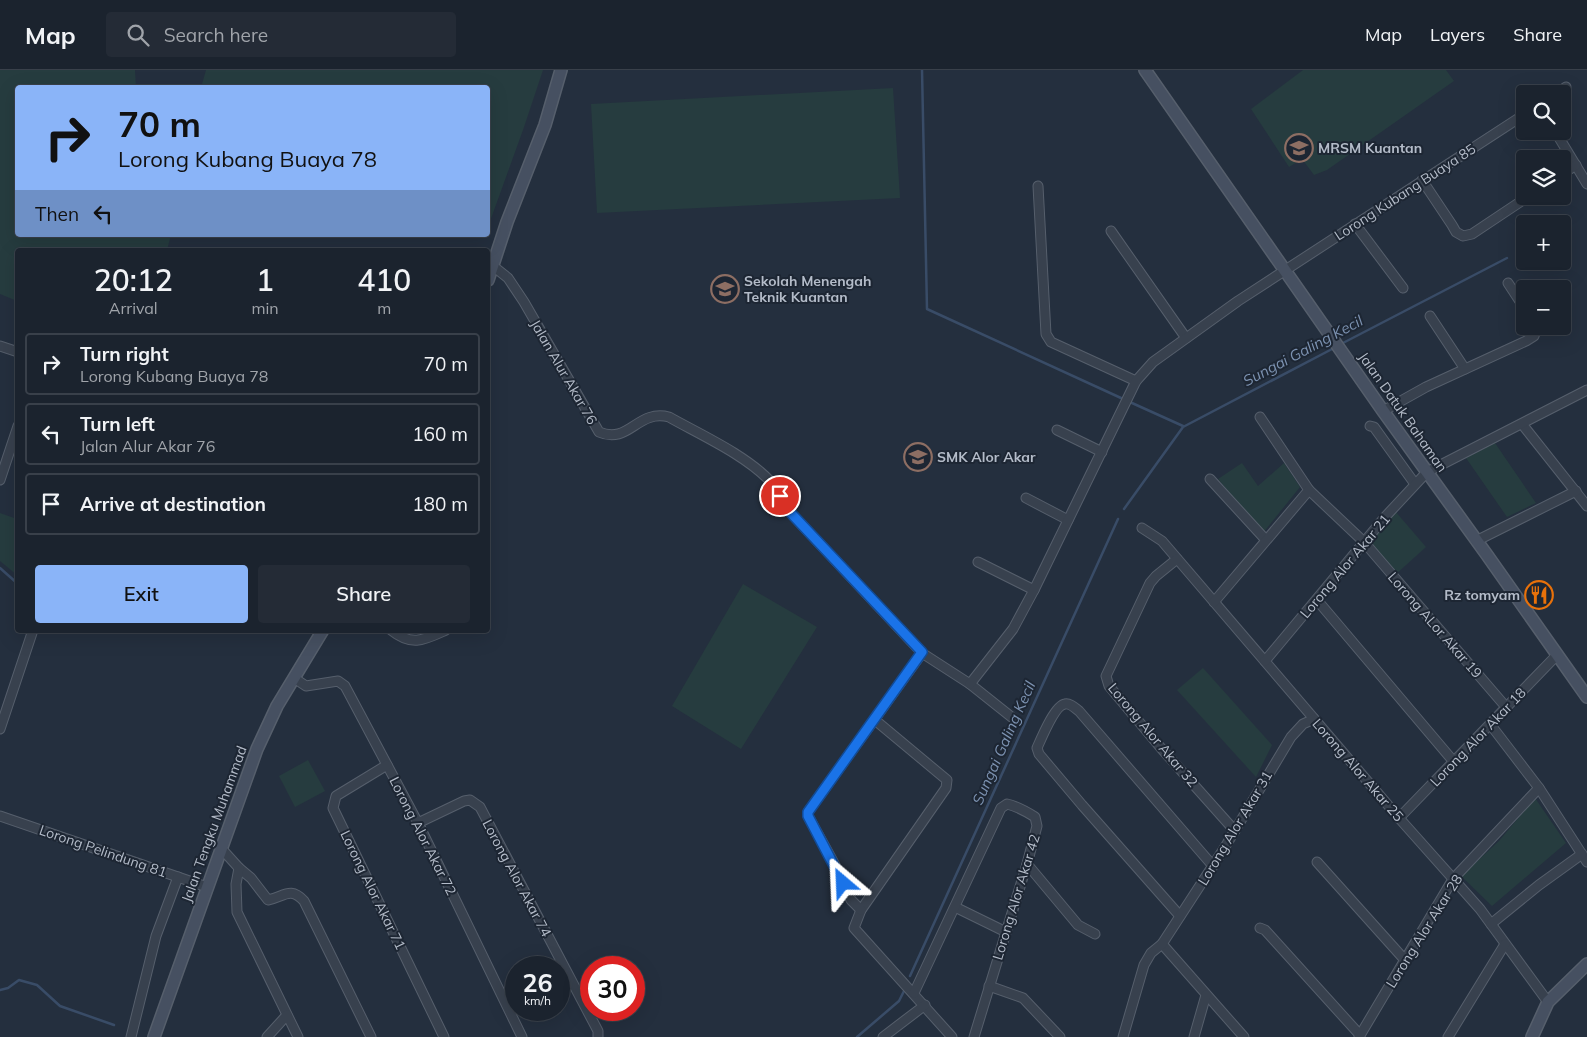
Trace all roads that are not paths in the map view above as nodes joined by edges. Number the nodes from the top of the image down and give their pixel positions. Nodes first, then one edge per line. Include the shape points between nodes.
1 (561, 70) edge
2 (1145, 70) edge
3 (1516, 120) edge
4 (1561, 140) edge
5 (1576, 165) junction
6 (1571, 168) edge
7 (1422, 180) junction
8 (1587, 184) edge
9 (1038, 186) dead end
10 (1516, 205) edge
11 (1355, 224) junction
12 (1111, 231) dead end
13 (493, 266) junction
14 (1286, 270) junction
15 (490, 274) edge
16 (1508, 283) dead end
17 (1403, 288) dead end
18 (1516, 295) edge
19 (1430, 316) dead end
20 (1534, 335) edge
21 (1186, 338) junction
22 (0, 346) edge
23 (15, 351) edge
24 (1465, 369) junction
25 (1136, 381) junction
26 (1587, 390) edge
27 (1383, 412) junction
28 (1260, 417) dead end
29 (1522, 424) junction
30 (1370, 426) dead end
31 (1057, 430) dead end
32 (15, 435) edge
33 (1102, 452) junction
34 (1427, 472) junction
35 (1210, 479) dead end
36 (0, 480) edge
37 (1415, 484) junction
38 (1309, 490) junction
39 (1576, 491) junction
40 (1026, 498) dead end
41 (1587, 506) edge
42 (1068, 520) junction
43 (1142, 528) dead end
44 (1265, 539) junction
45 (1476, 541) junction
46 (1364, 542) junction
47 (1177, 559) junction
48 (978, 562) dead end
49 (1034, 590) junction
50 (1317, 600) junction
51 (1214, 602) junction
52 (32, 633) edge
53 (322, 633) edge
54 (395, 633) edge
55 (440, 633) edge
56 (922, 652) junction
57 (1556, 656) junction
58 (1265, 662) junction
59 (294, 678) junction
60 (970, 684) junction
61 (1583, 684) edge
62 (1587, 697) edge
63 (1506, 707) junction
64 (2, 717) edge
65 (1014, 719) dead end
66 (1314, 719) junction
67 (875, 720) junction
68 (1490, 724) junction
69 (0, 729) edge
70 (1454, 762) junction
71 (386, 764) junction
72 (1539, 788) junction
73 (0, 816) edge
74 (1399, 818) junction
75 (418, 823) junction
76 (1235, 830) junction
77 (220, 847) junction
78 (1584, 858) edge
79 (1317, 862) dead end
80 (1027, 864) junction
81 (1213, 866) junction
82 (239, 868) junction
83 (178, 877) junction
84 (1453, 879) junction
85 (207, 886) junction
86 (955, 908) junction
87 (861, 910) junction
88 (1180, 916) junction
89 (1491, 924) junction
90 (1260, 928) dead end
91 (1006, 932) junction
92 (1095, 934) dead end
93 (1162, 944) junction
94 (1505, 944) junction
95 (1404, 960) junction
96 (1587, 964) edge
97 (989, 986) junction
98 (914, 993) junction
99 (1206, 995) junction
100 (1548, 1002) junction
101 (925, 1006) junction
102 (287, 1015) junction
103 (1359, 1036) edge
104 (131, 1037) edge
105 (154, 1037) edge
106 (267, 1037) edge
107 (298, 1037) edge
108 (371, 1037) edge
109 (444, 1037) edge
110 (522, 1037) edge
111 (598, 1037) edge
112 (883, 1037) edge
113 (952, 1037) edge
114 (974, 1037) edge
115 (1060, 1037) edge
116 (1123, 1037) edge
117 (1194, 1037) edge
118 (1244, 1037) edge
119 (1448, 1037) edge
120 (1532, 1037) edge

1 - 13 street via 545,125
2 - 14 street, Jalan Datuk Bahaman
3 - 7 street, Lorong Kubang Buaya 85
4 - 5 street
5 - 6 street
5 - 8 street
7 - 10 street via 1456,232 1463,236 1472,234
7 - 11 street, Lorong Kubang Buaya 85
9 - 25 street via 1046,334 1052,342
11 - 14 street, Lorong Kubang Buaya 85
11 - 17 street
12 - 21 street
13 - 15 street
13 - 56 street, Jalan Alur Akar 76 via 508,278 524,302 599,432 617,436 646,418 662,415 725,448 755,468 771,483 787,509
14 - 21 street, Lorong Kubang Buaya 85
14 - 27 street, Jalan Datuk Bahaman
16 - 18 street
19 - 24 street
20 - 24 street
21 - 25 street, Lorong Kubang Buaya 85 via 1153,362
22 - 23 street
24 - 27 street
25 - 33 street, Lorong Kubang Buaya 85
26 - 29 street, Lorong Alor Akar 21
27 - 34 street, Jalan Datuk Bahaman
28 - 38 street, Lorong ALor Akar 19
29 - 34 street, Lorong Alor Akar 21
29 - 39 street
30 - 37 street
31 - 33 street
32 - 36 street
33 - 42 street, Lorong Kubang Buaya 85
34 - 37 street, Lorong Alor Akar 21
34 - 45 street, Jalan Datuk Bahaman
35 - 44 street
37 - 46 street, Lorong Alor Akar 21
38 - 44 street
38 - 46 street, Lorong ALor Akar 19
39 - 41 street
39 - 45 street
40 - 42 street
42 - 49 street, Lorong Kubang Buaya 85
43 - 47 street, Lorong Alor Akar 25 via 1162,541
44 - 51 street
45 - 57 street, Jalan Datuk Bahaman
46 - 50 street, Lorong Alor Akar 21
46 - 63 street, Lorong ALor Akar 19
47 - 51 street, Lorong Alor Akar 25
47 - 76 street, Lorong Alor Akar 32 via 1150,583 1106,676 1109,686
48 - 49 street
49 - 60 street, Lorong Kubang Buaya 85 via 1013,629
50 - 58 street, Lorong Alor Akar 21
50 - 70 street
51 - 58 street, Lorong Alor Akar 25
52 - 64 street
53 - 59 street, Jalan Tengku Muhammad
54 - 55 street via 414,641
56 - 60 street, Jalan Alur Akar 76
56 - 67 street
57 - 61 street, Jalan Datuk Bahaman
57 - 63 street, Lorong Alor Akar 18
58 - 66 street, Lorong Alor Akar 25
59 - 71 street, Lorong Alor Akar 72 via 306,686 333,681 342,683
59 - 77 street, Jalan Tengku Muhammad via 256,748
60 - 65 street, Jalan Alur Akar 76
61 - 62 street, Jalan Datuk Bahaman
63 - 68 street, Lorong Alor Akar 18
64 - 69 street
66 - 74 street, Lorong Alor Akar 25
66 - 76 street, Lorong Alor Akar 31 via 1303,724 1291,736
67 - 87 street via 808,812 851,900
67 - 87 street via 947,780 946,788
68 - 70 street, Lorong Alor Akar 18
68 - 72 street
70 - 74 street, Lorong Alor Akar 18
71 - 75 street, Lorong Alor Akar 72
71 - 109 street, Lorong Alor Akar 71 via 336,796 333,808
72 - 78 street
72 - 84 street, Lorong Alor Akar 28
73 - 83 street, Lorong Pelindung 81
74 - 84 street, Lorong Alor Akar 25
75 - 110 street, Lorong Alor Akar 72
75 - 111 street, Lorong Alor Akar 74 via 464,801 470,800 480,807 598,1031
76 - 81 street, Lorong Alor Akar 31
77 - 82 street
77 - 85 street, Jalan Tengku Muhammad
78 - 89 street via 1539,885
79 - 95 street
80 - 86 street, Lorong Alor Akar 42 via 1037,822 1035,817 1007,804 1001,808
80 - 91 street, Lorong Alor Akar 42
80 - 92 street via 1078,924
81 - 88 street, Lorong Alor Akar 31
81 - 88 street via 1079,711 1067,704 1057,708 1037,748 1039,754
82 - 102 street via 237,912
82 - 108 street via 268,900 295,893 304,901
83 - 85 street, Lorong Pelindung 81
83 - 104 street via 156,936
84 - 89 street, Lorong Alor Akar 25
84 - 95 street, Lorong Alor Akar 28
85 - 105 street, Jalan Tengku Muhammad
86 - 91 street
86 - 98 street, Lorong Alor Akar 42
87 - 98 street via 854,928
88 - 93 street, Lorong Alor Akar 31
89 - 94 street, Lorong Alor Akar 25
90 - 103 street
91 - 97 street, Lorong Alor Akar 42
93 - 99 street
93 - 116 street, Lorong Alor Akar 31 via 1144,965
94 - 100 street, Lorong Alor Akar 25
94 - 119 street
95 - 103 street, Lorong Alor Akar 28
96 - 100 street
97 - 114 street, Lorong Alor Akar 42
97 - 115 street via 1023,998
98 - 101 street
99 - 117 street
99 - 118 street
100 - 120 street
101 - 112 street
101 - 113 street
102 - 106 street
102 - 107 street

